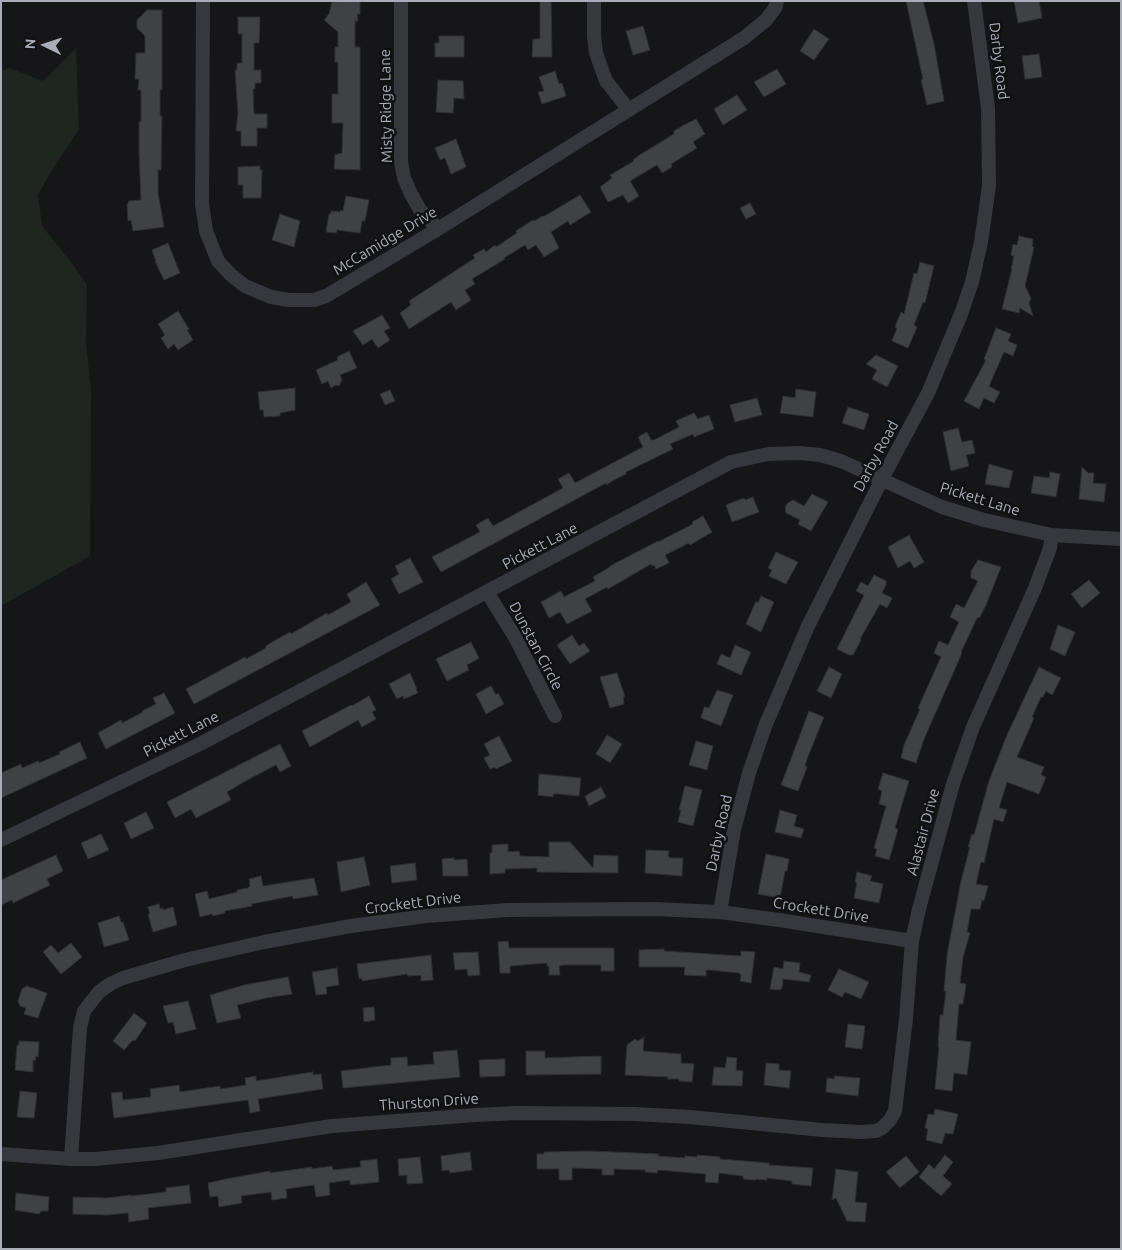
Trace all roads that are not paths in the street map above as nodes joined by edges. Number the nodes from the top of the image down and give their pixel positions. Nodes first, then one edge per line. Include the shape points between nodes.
1 (203, 1) edge
2 (401, 1) edge
3 (594, 1) edge
4 (777, 1) edge
5 (974, 1) edge
6 (629, 110) junction
7 (438, 229) junction
8 (882, 479) junction
9 (1052, 535) junction
10 (1121, 539) edge
11 (487, 592) junction
12 (554, 716) dead end
13 (1, 840) edge
14 (720, 912) junction
15 (912, 941) junction
16 (861, 1132) joint
17 (1, 1154) edge
18 (71, 1159) junction

1 - 7 street, McCamidge Drive via 202,204 206,232 218,261 231,275 245,286 271,297 314,300
2 - 7 street, Misty Ridge Lane via 404,178 420,210
3 - 6 street via 596,53 606,81
4 - 6 street, McCamidge Drive via 766,20 744,38
5 - 8 street, Darby Road via 988,108 989,186 981,242 972,282 928,393
6 - 7 street, McCamidge Drive
8 - 9 street, Pickett Lane via 942,507
8 - 11 street, Pickett Lane via 820,455 768,454 732,462
8 - 14 street, Darby Road via 808,626 766,724 748,773 734,830
9 - 10 street, Pickett Lane
9 - 15 street, Alastair Drive via 1035,588 973,726 953,784
11 - 12 street, Dunstan Circle via 515,637
11 - 13 street, Pickett Lane via 200,744
14 - 15 street, Crockett Drive
14 - 18 street, Crockett Drive via 508,910 426,916 264,942 123,978 98,992 84,1011
15 - 16 street, Alastair Drive via 895,1111 882,1128
16 - 18 street, Thurston Drive via 635,1114 484,1114 332,1126 158,1153
17 - 18 street, Thurston Drive

